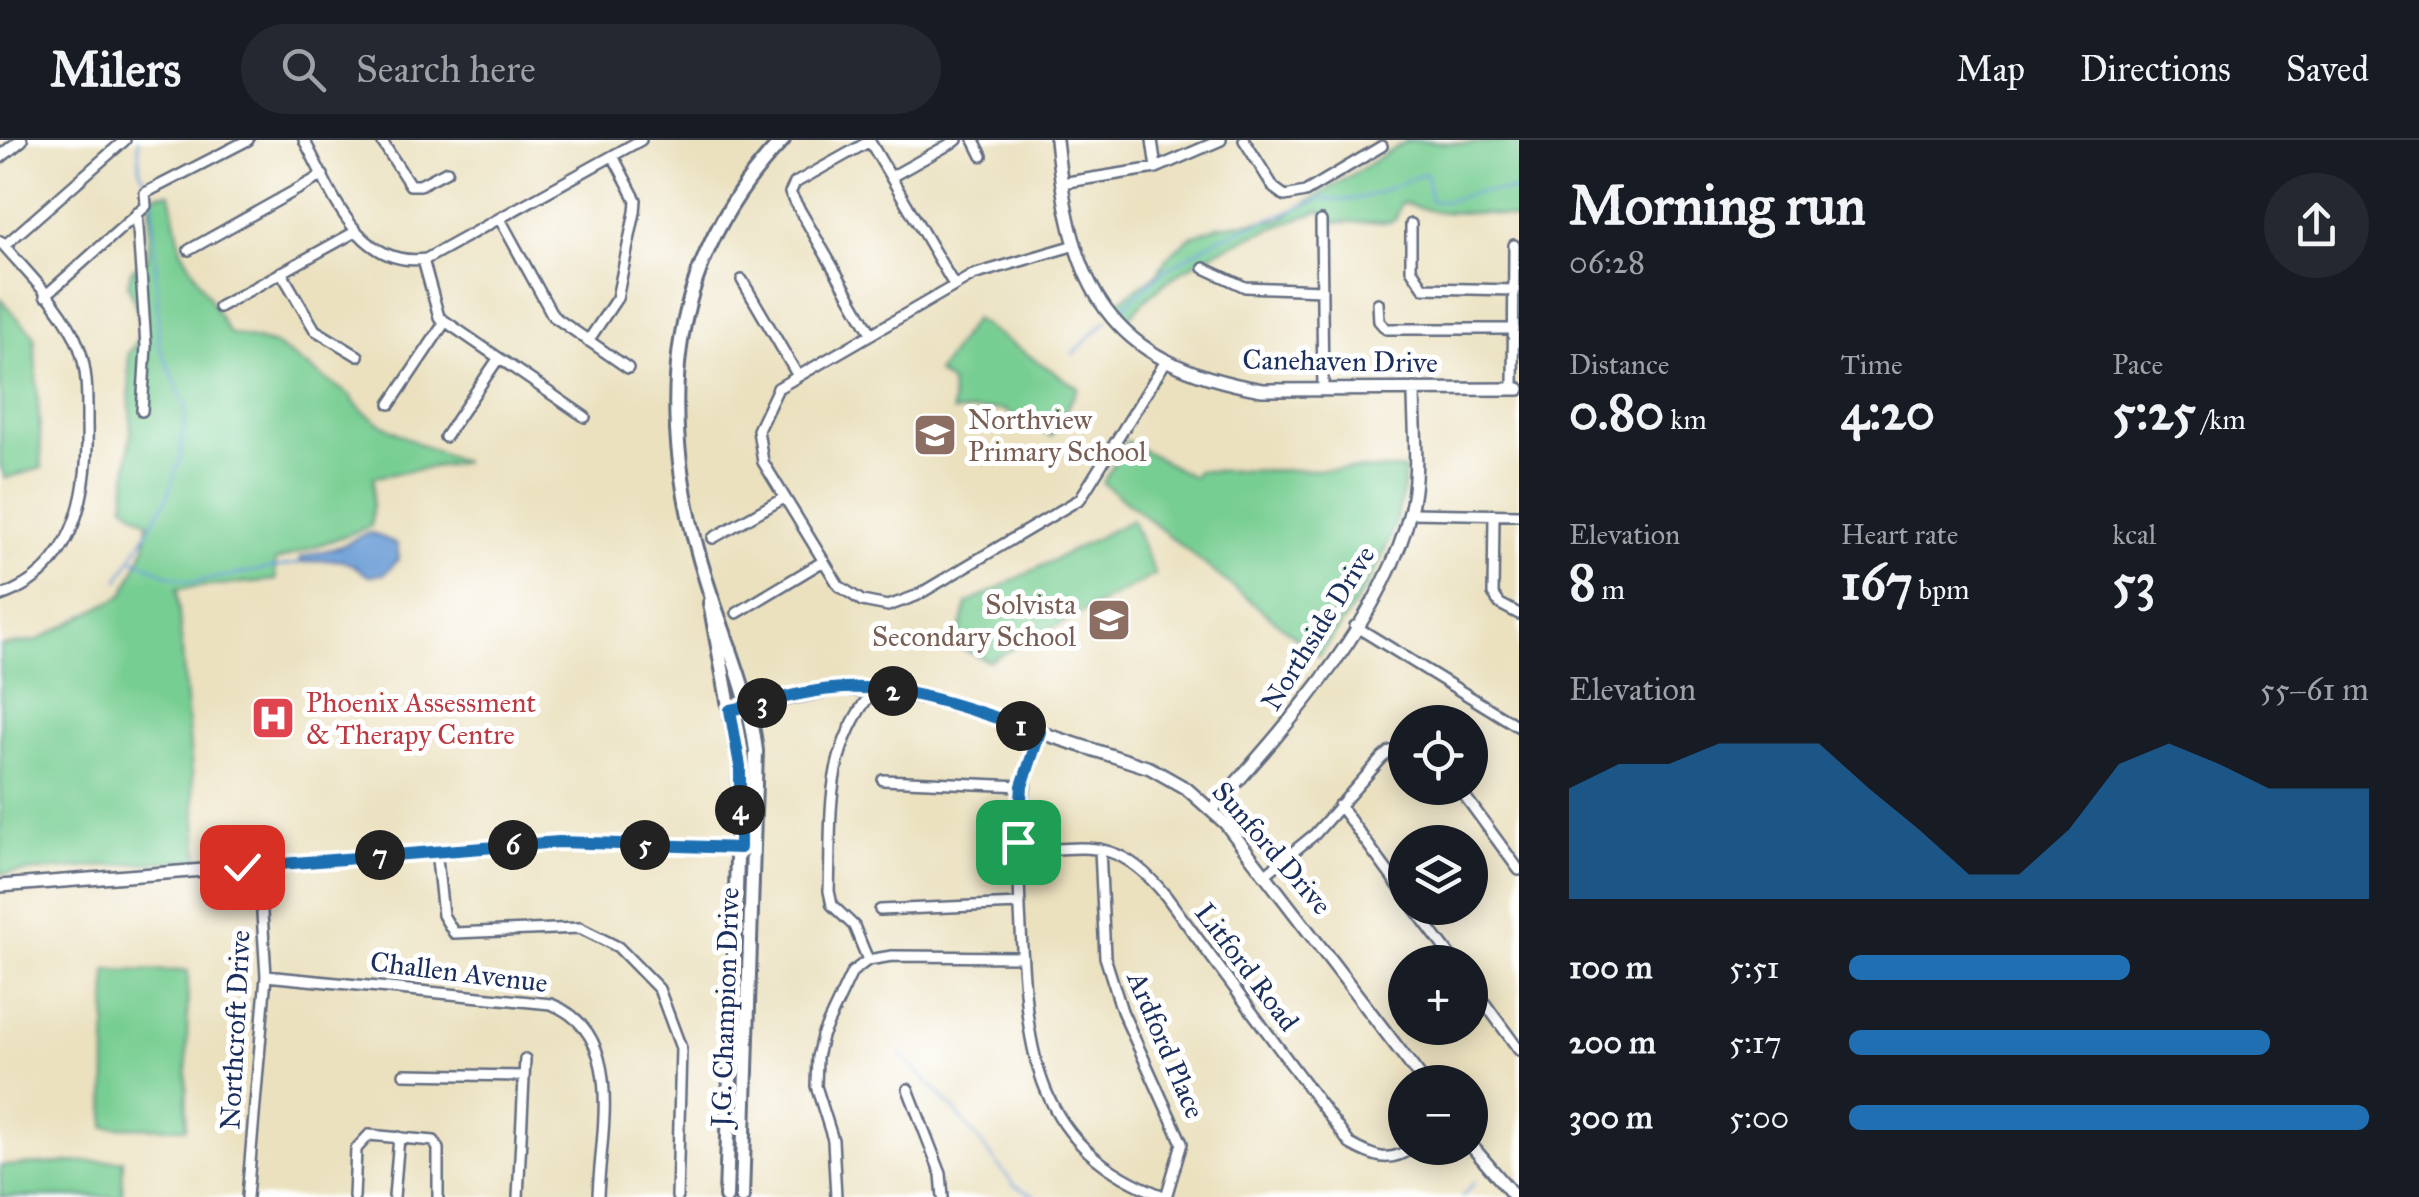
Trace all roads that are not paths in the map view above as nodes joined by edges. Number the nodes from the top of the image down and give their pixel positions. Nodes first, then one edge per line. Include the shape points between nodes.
1 (20, 140) edge
2 (126, 140) edge
3 (248, 140) edge
4 (304, 140) edge
5 (381, 140) edge
6 (641, 140) edge
7 (783, 140) edge
8 (869, 140) edge
9 (957, 140) edge
10 (974, 140) edge
11 (1056, 140) edge
12 (1152, 140) edge
13 (1221, 140) edge
14 (1244, 140) edge
15 (1382, 146) dead end
16 (613, 156) junction
17 (982, 156) dead end
18 (0, 158) edge
19 (1156, 168) junction
20 (447, 170) dead end
21 (323, 175) junction
22 (891, 177) junction
23 (1061, 183) junction
24 (138, 213) junction
25 (500, 218) junction
26 (1322, 221) dead end
27 (1411, 224) dead end
28 (355, 232) junction
29 (2, 244) edge
30 (1514, 245) dead end
31 (1072, 246) junction
32 (189, 250) dead end
33 (424, 260) junction
34 (1204, 268) dead end
35 (281, 272) junction
36 (742, 280) dead end
37 (954, 285) junction
38 (1322, 290) junction
39 (1514, 290) junction
40 (45, 296) junction
41 (1378, 303) dead end
42 (219, 306) dead end
43 (445, 322) junction
44 (1514, 329) junction
45 (870, 334) junction
46 (588, 341) junction
47 (358, 356) dead end
48 (498, 359) junction
49 (1166, 362) junction
50 (628, 368) dead end
51 (798, 376) junction
52 (1414, 389) junction
53 (1516, 389) edge
54 (1323, 390) junction
55 (390, 404) dead end
56 (142, 410) dead end
57 (584, 417) dead end
58 (445, 438) dead end
59 (784, 498) junction
60 (1410, 514) junction
61 (1494, 515) junction
62 (1519, 516) edge
63 (714, 538) dead end
64 (822, 562) junction
65 (708, 586) junction
66 (0, 596) edge
67 (737, 612) dead end
68 (1519, 614) edge
69 (1356, 626) junction
70 (874, 688) junction
71 (749, 706) junction
72 (730, 710) junction
73 (1519, 727) edge
74 (1040, 732) junction
75 (1388, 753) edge
76 (883, 780) dead end
77 (1022, 786) junction
78 (1471, 805) edge
79 (1340, 806) junction
80 (1212, 810) junction
81 (740, 848) junction
82 (756, 848) junction
83 (1100, 848) junction
84 (436, 850) junction
85 (1018, 852) junction
86 (259, 866) junction
87 (1519, 870) edge
88 (1388, 872) edge
89 (1267, 873) junction
90 (0, 886) edge
91 (1020, 904) junction
92 (880, 910) dead end
93 (1427, 925) edge
94 (1442, 945) edge
95 (1022, 957) junction
96 (868, 960) junction
97 (266, 976) junction
98 (1488, 1008) edge
99 (1519, 1050) edge
100 (526, 1059) dead end
101 (1411, 1065) edge
102 (404, 1074) dead end
103 (522, 1076) junction
104 (908, 1089) dead end
105 (399, 1137) junction
106 (1388, 1159) edge
107 (1488, 1165) edge
108 (247, 1197) edge
109 (354, 1197) edge
110 (394, 1197) edge
111 (438, 1197) edge
112 (518, 1197) edge
113 (598, 1197) edge
114 (677, 1197) edge
115 (726, 1197) edge
116 (742, 1197) edge
117 (836, 1197) edge
118 (943, 1197) edge
119 (1166, 1197) edge
120 (1515, 1197) edge

1 - 18 street
2 - 29 street
3 - 24 street via 145,192 146,206
4 - 21 street
5 - 20 street via 410,185
6 - 16 street
7 - 65 main road, J.G. Champion Drive via 720,226 692,289 677,356 678,466
8 - 22 street
8 - 45 street via 795,182 790,193
9 - 22 street
10 - 17 street
11 - 23 street
12 - 19 street
13 - 19 street
14 - 15 street via 1286,196 1305,192
16 - 25 street
16 - 46 street via 636,200 635,212 617,298
19 - 23 street
21 - 28 street
21 - 32 street
22 - 37 street
23 - 31 street
24 - 40 street
24 - 56 street via 146,346
25 - 33 street
25 - 46 street via 545,306
26 - 38 street
27 - 39 street via 1411,270 1424,288
28 - 33 street via 380,252
28 - 35 street
29 - 40 street
30 - 39 street
31 - 37 street
31 - 49 street, Canehaven Drive via 1106,310
33 - 43 street via 430,296
34 - 38 street via 1245,287
35 - 42 street
35 - 47 street via 315,330
36 - 51 street
37 - 45 street
38 - 54 street
39 - 44 street
40 - 66 street via 72,332 84,366 86,493 60,550 28,582
41 - 44 street via 1378,321 1386,329
43 - 48 street
43 - 55 street
44 - 53 street
45 - 51 street
46 - 50 street
48 - 57 street
48 - 58 street
49 - 54 street, Canehaven Drive via 1222,383
49 - 64 street via 1090,489 1016,538 888,606 848,593
51 - 59 street via 778,388 758,430 763,462
52 - 53 street, Canehaven Drive
52 - 54 street, Canehaven Drive
52 - 60 street, Northside Drive
59 - 63 street
59 - 64 street
60 - 61 street
60 - 69 street, Northside Drive
61 - 62 street
61 - 68 street via 1493,594
64 - 67 street
65 - 71 main road, J.G. Champion Drive
65 - 72 main road, J.G. Champion Drive
69 - 73 street
69 - 80 street, Northside Drive via 1286,727
70 - 71 street, Sunford Drive via 811,692
70 - 74 street, Sunford Drive via 932,698
70 - 96 street via 836,756 829,892
71 - 72 street, Sunford Drive
71 - 82 main road, J.G. Champion Drive via 758,776
72 - 81 main road, J.G. Champion Drive via 740,766
74 - 77 street
74 - 80 street, Sunford Drive via 1150,768
75 - 79 street
76 - 77 street
77 - 85 street
78 - 87 street
79 - 88 street
79 - 89 street
80 - 89 street, Sunford Drive
81 - 82 street
81 - 84 street via 559,842
81 - 115 main road, J.G. Champion Drive
82 - 116 main road, J.G. Champion Drive
83 - 85 street, Litford Road
83 - 106 street, Litford Road via 1144,869 1350,1144
83 - 119 street, Ardford Place via 1105,958 1182,1143
84 - 86 street
84 - 114 street via 443,915 454,933 580,928 618,947 660,989 680,1048
85 - 91 street
86 - 90 street
86 - 97 street, Northcroft Drive
89 - 101 street, Sunford Drive
91 - 92 street
91 - 95 street
93 - 94 street
95 - 96 street
95 - 119 street via 1031,1050 1053,1106 1102,1165
96 - 117 street via 845,983 817,1057
97 - 108 street, Northcroft Drive
97 - 113 street, Challen Avenue via 551,1004 576,1016 594,1036 602,1062
98 - 99 street
100 - 103 street
102 - 103 street
103 - 112 street
104 - 118 street via 941,1174
105 - 109 street via 369,1135 359,1142
105 - 110 street
105 - 111 street via 437,1144
107 - 120 street

